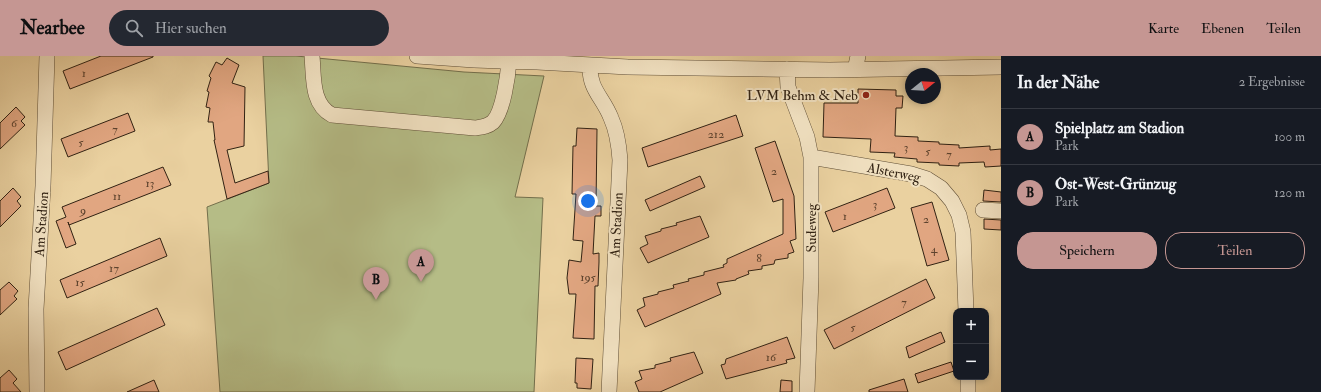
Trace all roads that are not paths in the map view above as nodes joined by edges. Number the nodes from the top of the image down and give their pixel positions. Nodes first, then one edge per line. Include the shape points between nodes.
1 (47, 56) edge
2 (312, 56) edge
3 (417, 56) edge
4 (509, 61) junction
5 (658, 62) edge
6 (856, 63) edge
7 (590, 65) junction
8 (1001, 68) edge
9 (787, 69) junction
10 (812, 157) junction
11 (983, 210) dead end
12 (1001, 211) edge
13 (966, 308) edge
14 (968, 380) edge
15 (37, 392) edge
16 (609, 392) edge
17 (807, 392) edge
18 (968, 392) edge

1 - 15 street, Am Stadion via 36,309
2 - 4 street via 316,95 323,108 332,115 475,128 488,125 497,117
3 - 4 street
4 - 7 street
5 - 7 street
5 - 9 street
6 - 8 street
6 - 9 street
7 - 16 street, Am Stadion via 592,83 616,131 620,160
9 - 10 street, Sudeweg via 788,88
10 - 13 street, Alsterweg via 911,174 927,179 941,188 952,200 963,232
10 - 17 street, Sudeweg
11 - 12 street
14 - 18 street

